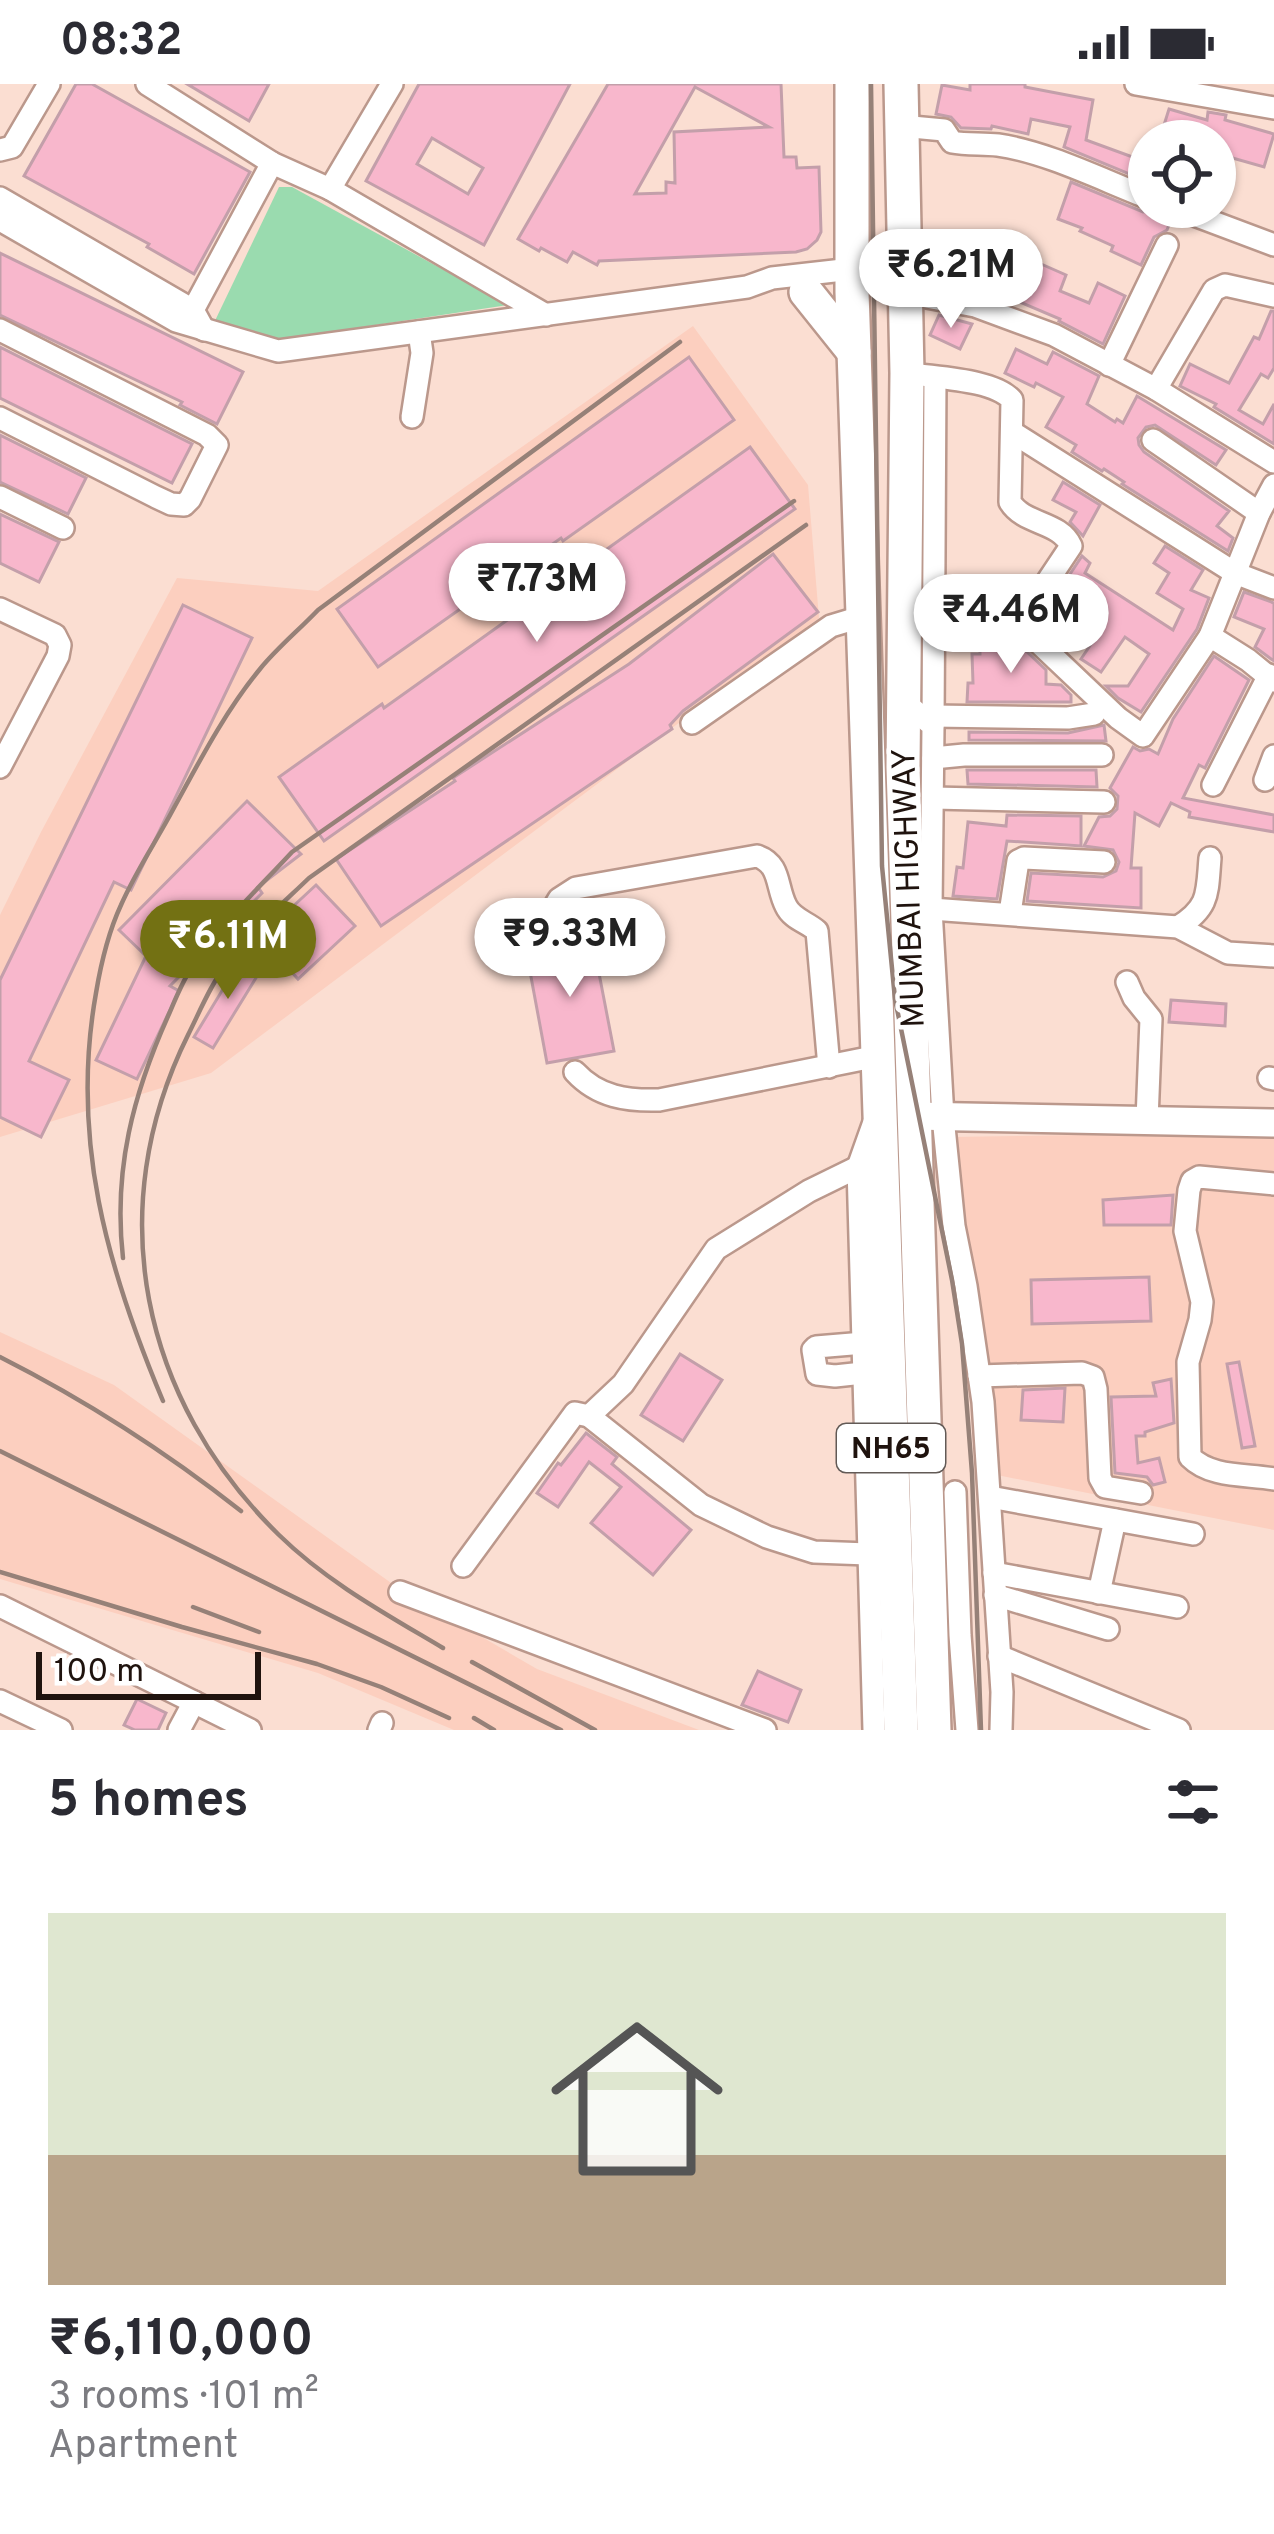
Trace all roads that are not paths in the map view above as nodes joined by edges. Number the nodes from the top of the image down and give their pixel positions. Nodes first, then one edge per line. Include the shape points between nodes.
1 (50, 84) edge
2 (392, 84) edge
3 (852, 84) edge
4 (901, 84) edge
5 (1136, 84) edge
6 (153, 86) edge
7 (1176, 88) edge
8 (1274, 108) edge
9 (901, 126) junction
10 (0, 150) edge
11 (272, 163) junction
12 (330, 189) junction
13 (1128, 190) edge
14 (0, 198) edge
15 (1274, 218) edge
16 (0, 220) edge
17 (1229, 228) edge
18 (1270, 243) edge
19 (1167, 245) dead end
20 (852, 281) junction
21 (747, 287) junction
22 (806, 292) junction
23 (905, 293) junction
24 (1274, 296) edge
25 (546, 315) junction
26 (198, 320) junction
27 (0, 330) edge
28 (419, 332) junction
29 (854, 352) junction
30 (1109, 365) junction
31 (921, 376) junction
32 (1156, 389) junction
33 (412, 417) dead end
34 (0, 418) edge
35 (1012, 432) junction
36 (1153, 440) dead end
37 (1274, 462) edge
38 (1274, 485) edge
39 (0, 497) edge
40 (1259, 513) junction
41 (63, 528) dead end
42 (919, 532) junction
43 (1234, 573) junction
44 (1274, 588) edge
45 (0, 609) edge
46 (864, 616) junction
47 (1210, 636) junction
48 (1271, 678) edge
49 (902, 700) junction
50 (1094, 715) dead end
51 (933, 721) junction
52 (692, 723) dead end
53 (1102, 754) dead end
54 (1274, 756) edge
55 (933, 758) junction
56 (0, 766) edge
57 (1265, 780) dead end
58 (1213, 785) dead end
59 (934, 798) junction
60 (1103, 802) dead end
61 (870, 820) junction
62 (905, 820) junction
63 (1210, 858) dead end
64 (1104, 862) dead end
65 (931, 908) junction
66 (1010, 913) junction
67 (543, 926) dead end
68 (1178, 927) junction
69 (909, 934) junction
70 (874, 935) junction
71 (1274, 956) edge
72 (1127, 982) dead end
73 (878, 1056) junction
74 (829, 1067) junction
75 (575, 1072) dead end
76 (1147, 1120) junction
77 (928, 1124) junction
78 (1274, 1126) edge
79 (870, 1167) junction
80 (1274, 1184) edge
81 (864, 1343) junction
82 (863, 1373) junction
83 (979, 1376) junction
84 (589, 1416) junction
85 (1274, 1479) edge
86 (956, 1492) dead end
87 (1141, 1493) dead end
88 (990, 1497) junction
89 (1114, 1520) junction
90 (1193, 1534) dead end
91 (868, 1554) junction
92 (464, 1566) dead end
93 (994, 1584) junction
94 (400, 1592) dead end
95 (1099, 1593) junction
96 (0, 1606) edge
97 (1177, 1607) dead end
98 (1108, 1629) dead end
99 (998, 1656) junction
100 (0, 1701) edge
101 (194, 1702) junction
102 (61, 1730) edge
103 (179, 1730) edge
104 (250, 1730) edge
105 (765, 1730) edge
106 (874, 1730) edge
107 (901, 1730) edge
108 (934, 1730) edge
109 (967, 1730) edge
110 (1001, 1730) edge
111 (1178, 1730) edge

1 - 10 street via 11,147
2 - 12 street
3 - 20 highway, NH65
4 - 9 highway, MUMBAI HIGHWAY / NH65
5 - 7 street
6 - 11 street
7 - 8 street
9 - 13 street via 1022,151
9 - 23 highway, MUMBAI HIGHWAY / NH65
11 - 12 street
11 - 26 street
12 - 25 street
14 - 26 street
15 - 18 street
16 - 26 street via 176,321
17 - 18 street
19 - 30 street
20 - 21 street via 772,278
20 - 22 street
20 - 29 highway, NH65
21 - 22 street
21 - 25 street
22 - 29 highway
23 - 30 street via 1016,320
23 - 31 highway, MUMBAI HIGHWAY / NH65
24 - 32 street via 1225,285 1214,290
25 - 28 street
26 - 28 street via 278,351
27 - 34 street via 217,446 190,500 178,505
28 - 33 street
29 - 46 highway, NH65
30 - 32 street
31 - 35 street via 1006,392
31 - 42 highway, MUMBAI HIGHWAY / NH65
32 - 37 street
35 - 43 street
35 - 47 street via 1013,508 1072,546 1018,624 1143,736
36 - 40 street
38 - 40 street
39 - 41 street
40 - 43 street
42 - 49 highway, MUMBAI HIGHWAY / NH65
42 - 51 street
43 - 44 street
43 - 47 street
45 - 56 street via 56,635 60,645
46 - 52 street via 831,626
46 - 61 highway, NH65
47 - 48 street
48 - 58 street
49 - 51 street
49 - 62 highway, MUMBAI HIGHWAY / NH65
50 - 51 street
51 - 55 street
53 - 55 street
54 - 57 street
55 - 59 street
59 - 60 street
59 - 65 street
61 - 62 highway
61 - 70 highway, NH65
62 - 69 highway, MUMBAI HIGHWAY / NH65
63 - 68 street via 1205,902
64 - 66 street via 1018,861
65 - 66 street
65 - 77 street
66 - 68 street
67 - 74 street via 576,888 767,860 789,912 817,931
68 - 71 street via 1228,953
69 - 70 highway
69 - 77 highway, MUMBAI HIGHWAY / NH65
70 - 73 highway, NH65
72 - 76 street via 1151,1019
73 - 74 street
73 - 79 highway, NH65
74 - 75 street via 631,1101 586,1085
76 - 77 main road
76 - 78 main road
77 - 78 main road
77 - 83 street
77 - 108 highway, NH65 via 917,1167
79 - 81 street
79 - 84 street via 809,1191 716,1249 623,1384
79 - 107 highway, NH65
80 - 85 street via 1198,1177 1185,1232 1202,1302 1188,1362 1190,1457 1212,1471
81 - 82 street
81 - 82 street via 813,1350 817,1375
82 - 91 street
83 - 87 street via 1093,1377 1100,1478 1106,1487
83 - 88 street
84 - 91 street via 700,1505 814,1552
84 - 92 street via 575,1413
86 - 109 street
88 - 89 street
88 - 93 street
89 - 90 street
89 - 95 street
91 - 106 street
93 - 95 street
93 - 98 street
93 - 99 street
94 - 105 street
95 - 97 street
96 - 101 street
99 - 110 street
99 - 111 street
100 - 102 street
101 - 103 street
101 - 104 street

